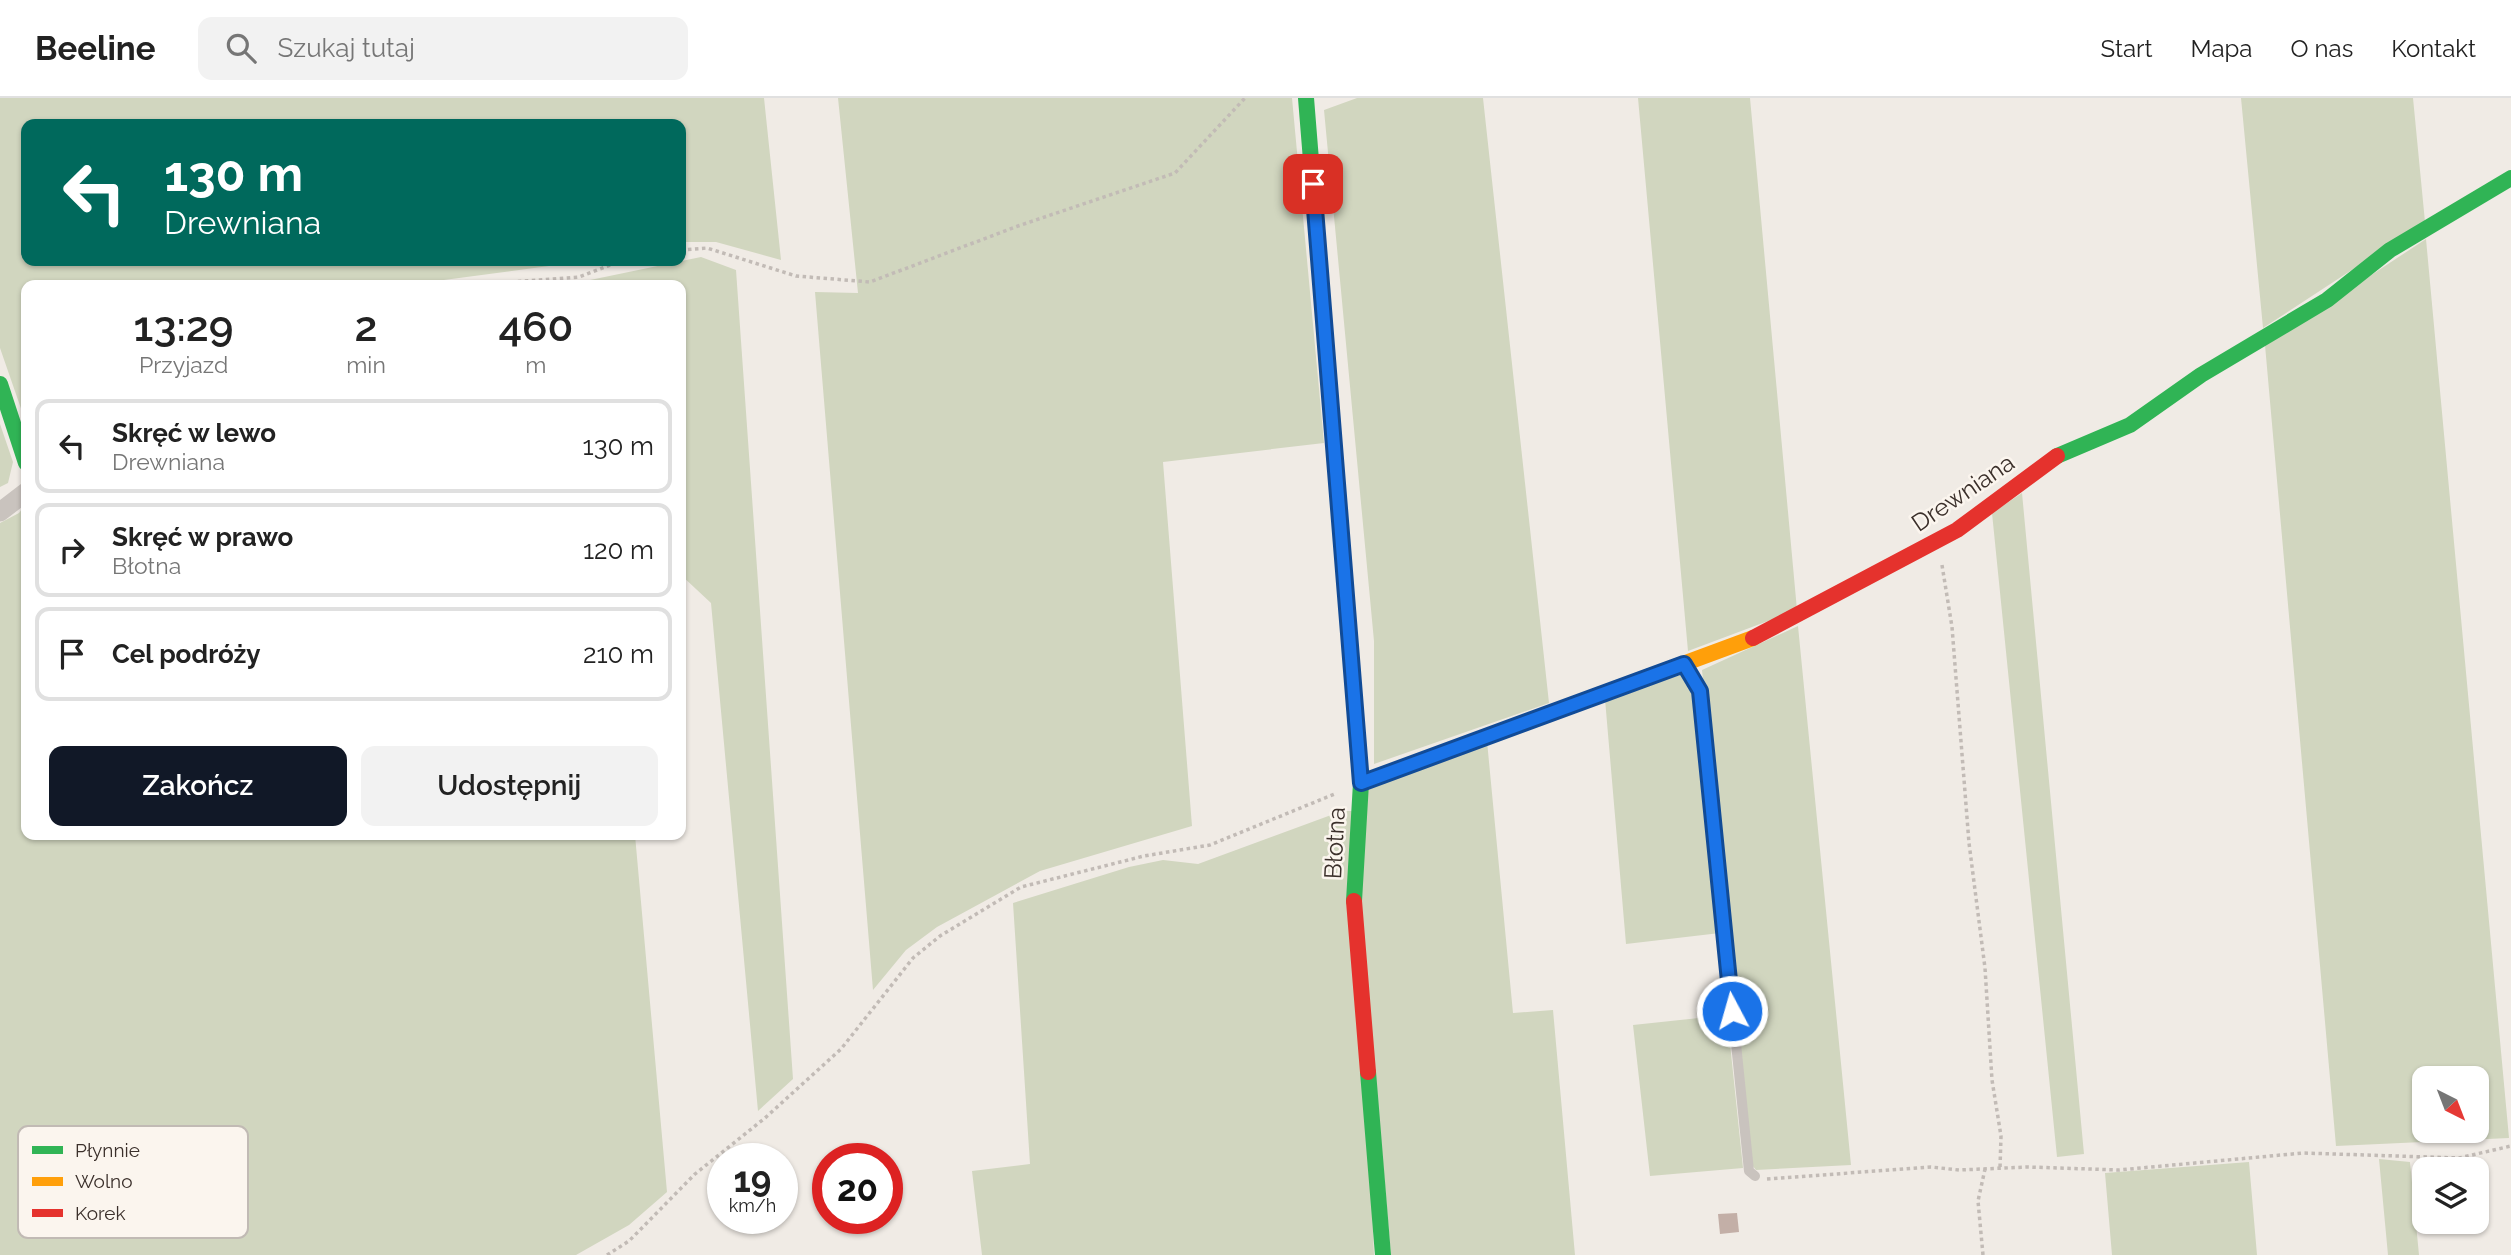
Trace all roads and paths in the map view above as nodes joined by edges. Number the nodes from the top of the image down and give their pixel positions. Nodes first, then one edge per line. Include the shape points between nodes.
1 (1245, 98) edge
2 (1306, 98) edge
3 (2511, 178) edge
4 (686, 250) edge
5 (608, 266) edge
6 (538, 280) edge
7 (0, 384) edge
8 (21, 448) edge
9 (21, 496) edge
10 (0, 512) edge
11 (1916, 552) junction
12 (1684, 664) junction
13 (1361, 783) junction
14 (2511, 1146) edge
15 (2000, 1168) junction
16 (1985, 1169) junction
17 (1755, 1175) joint
18 (607, 1255) edge
19 (1383, 1255) edge
20 (1983, 1255) edge

1 - 4 path via 1175,173 870,282 796,276 707,248
2 - 13 street, Błotna
3 - 11 street, Drewniana via 2390,250 2327,300 2201,374 2130,425 2060,454 1957,530
5 - 6 path via 579,277
7 - 8 street
9 - 10 street
11 - 12 street, Drewniana via 1792,620
11 - 15 path via 1944,566 2001,1136
12 - 13 street, Drewniana
12 - 17 lane via 1700,691 1749,1171
13 - 18 path via 1210,845 1144,856 1021,887 940,936 913,958 841,1049 695,1174 629,1241
13 - 19 street, Błotna via 1354,908
14 - 15 path via 2459,1158 2303,1153 2119,1170
15 - 16 path
16 - 17 path via 1931,1167 1769,1179
16 - 20 path via 1978,1201

